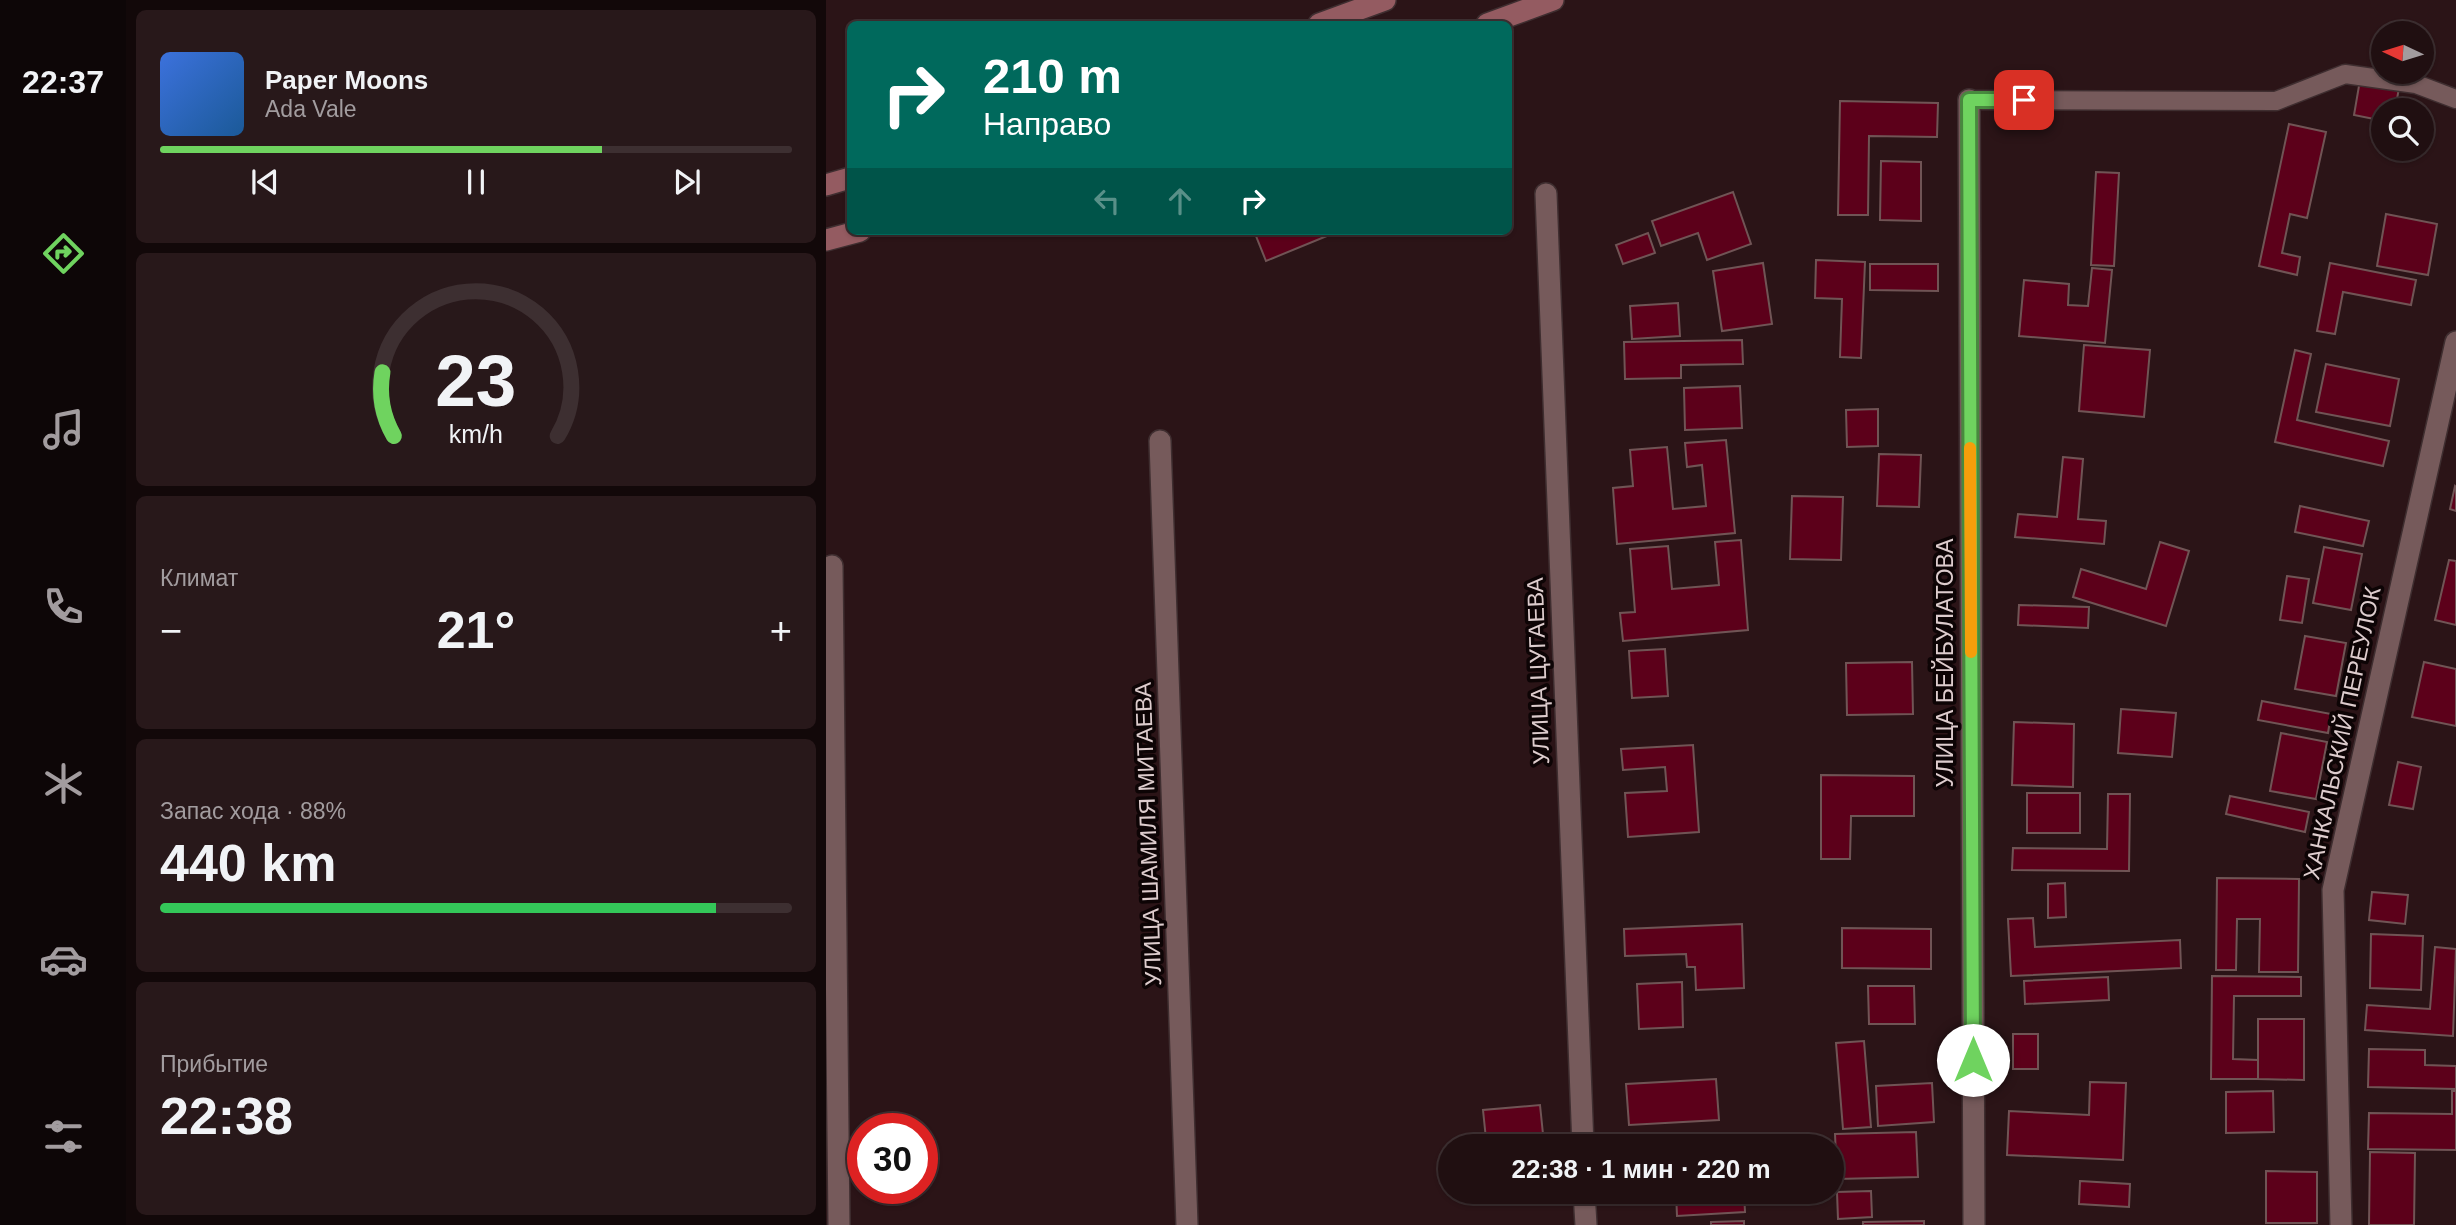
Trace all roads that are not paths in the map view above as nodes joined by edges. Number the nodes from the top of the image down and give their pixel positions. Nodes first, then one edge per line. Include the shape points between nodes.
1 (1385, 0) edge
2 (1553, 0) edge
3 (1327, 21) edge
4 (1495, 21) edge
5 (2456, 99) edge
6 (1969, 100) joint
7 (847, 179) edge
8 (826, 186) edge
9 (1546, 194) dead end
10 (847, 234) edge
11 (826, 240) edge
12 (2456, 342) edge
13 (1160, 441) dead end
14 (832, 566) dead end
15 (1583, 1134) edge
16 (1585, 1204) edge
17 (839, 1225) edge
18 (1187, 1225) edge
19 (1586, 1225) edge
20 (1974, 1225) edge
21 (2341, 1225) edge

1 - 3 main road
2 - 4 main road
5 - 6 lane via 2416,84 2345,74 2276,101
6 - 20 street, УЛИЦА БЕЙБУЛАТОВА
7 - 8 main road
9 - 15 street, УЛИЦА ЦУГАЕВА
10 - 11 main road
12 - 21 street, ХАНКАЛЬСКИЙ ПЕРЕУЛОК via 2333,890
13 - 18 street, УЛИЦА ШАМИЛЯ МИТАЕВА
14 - 17 street
16 - 19 street

